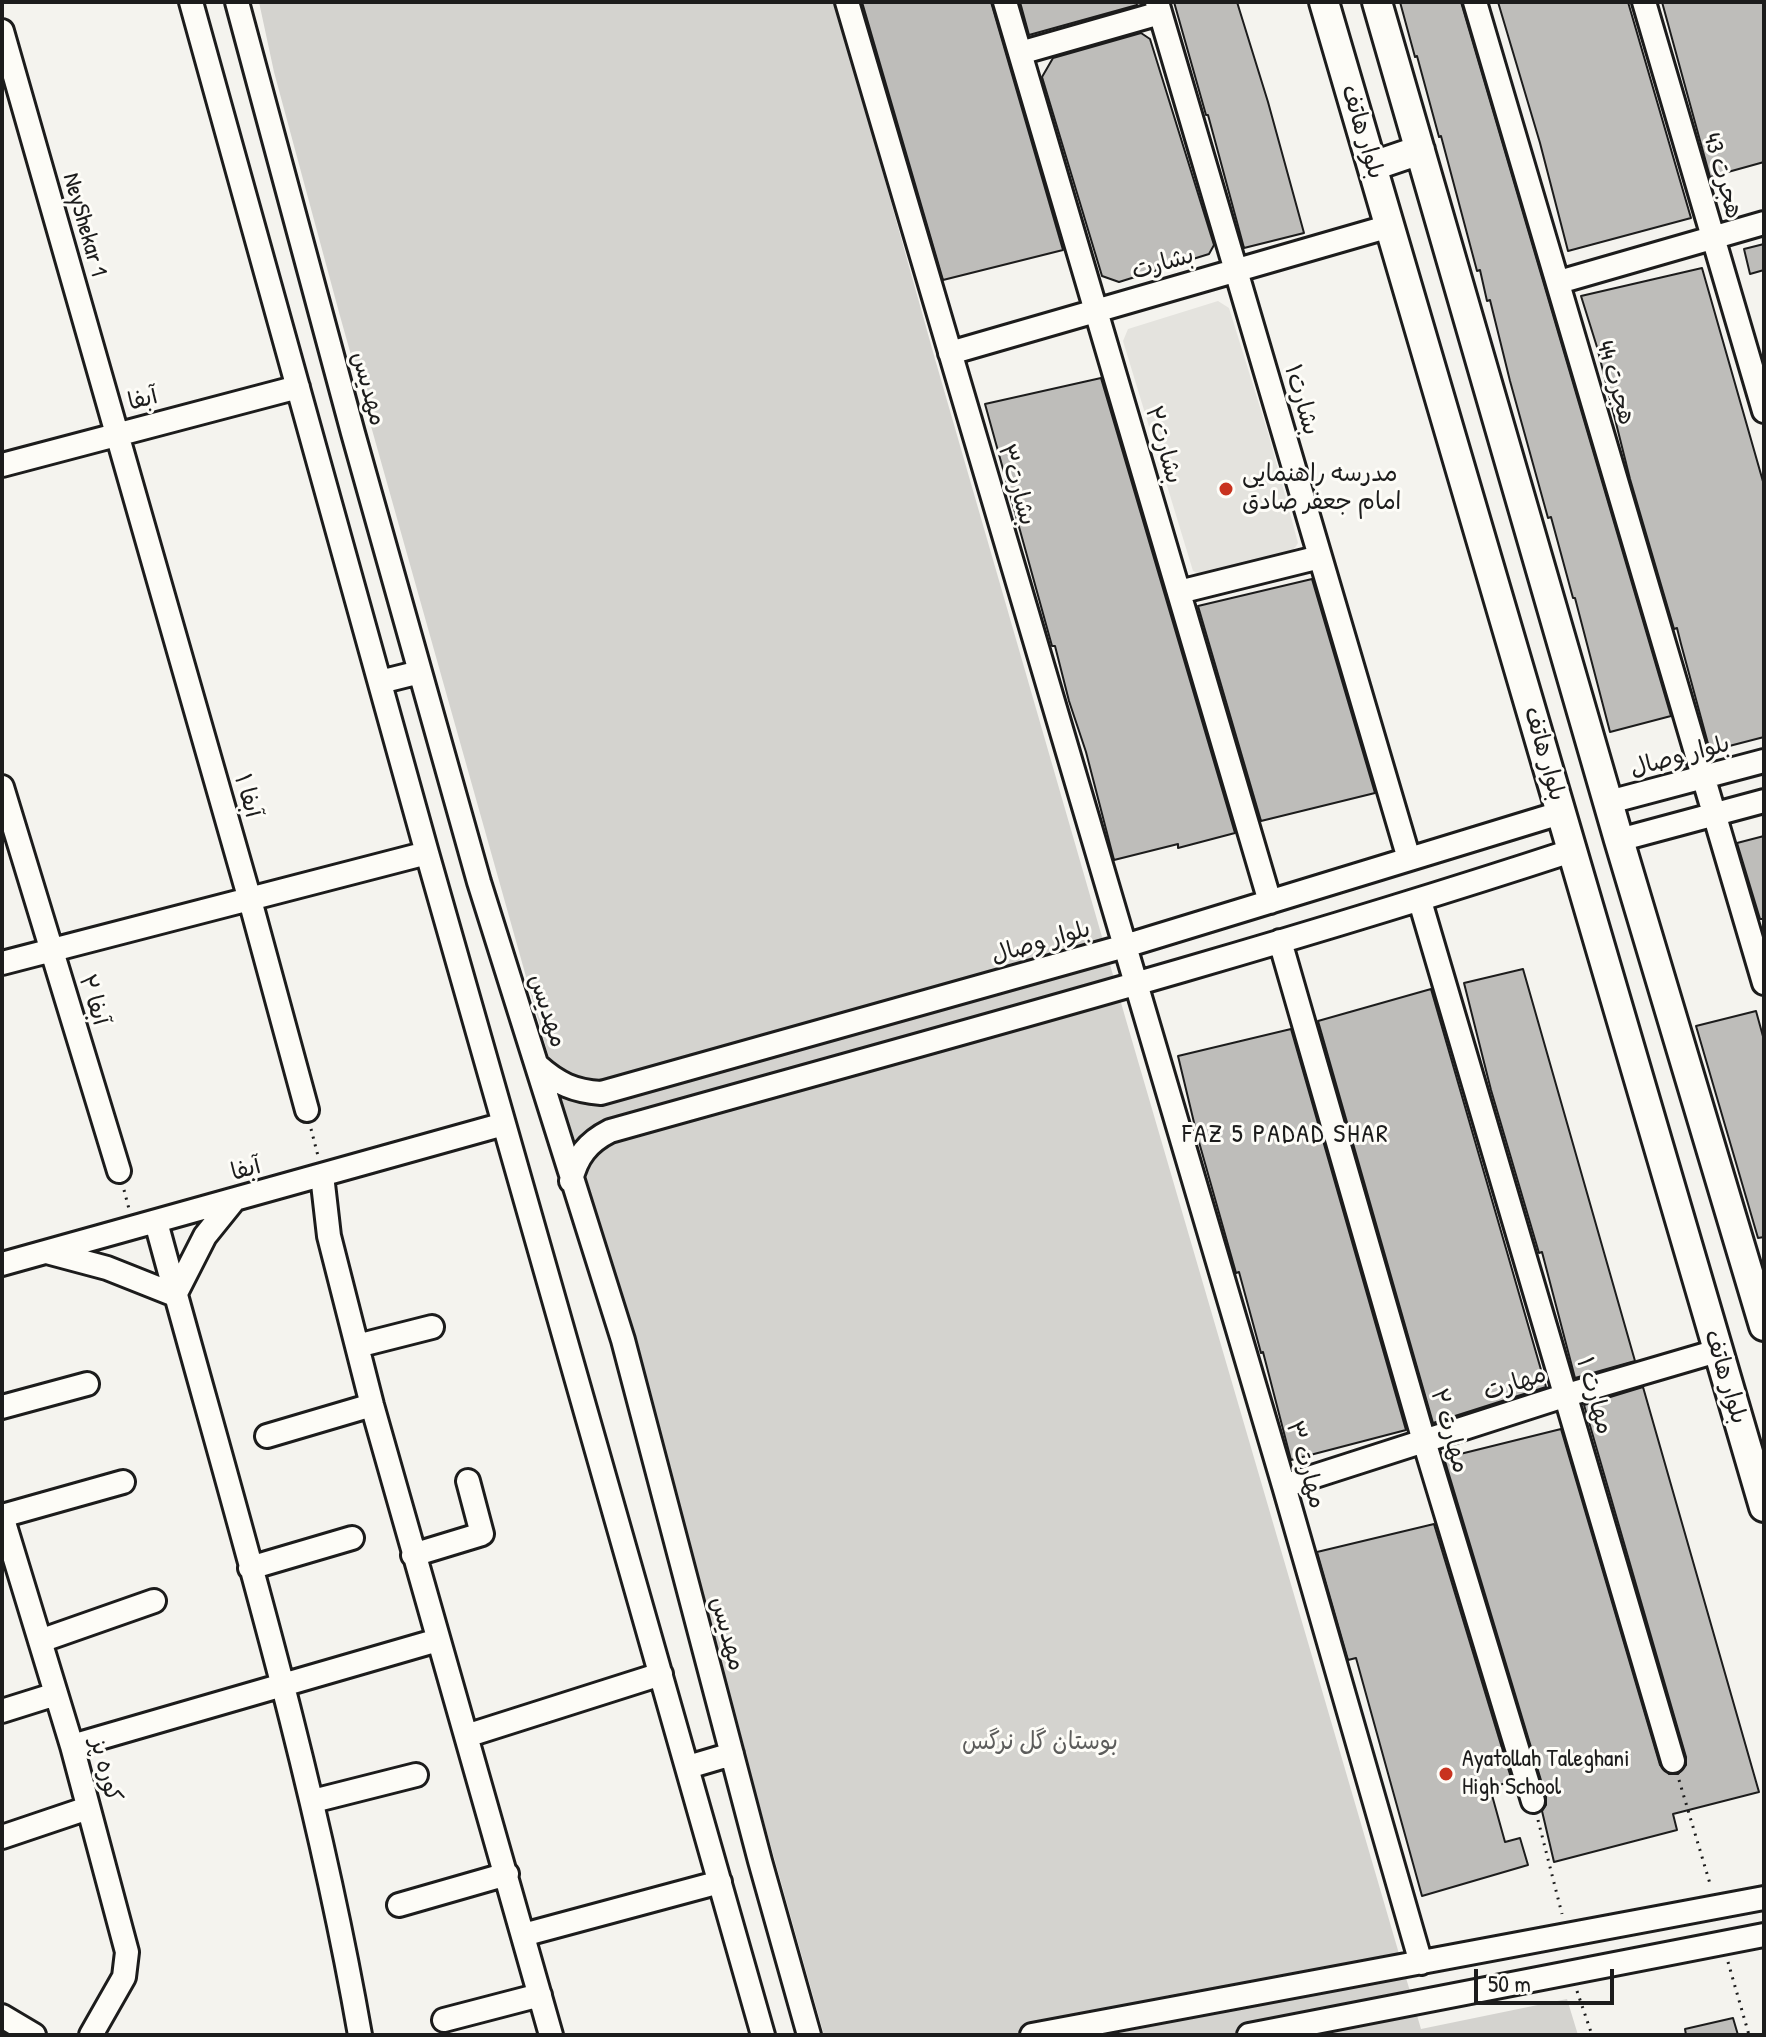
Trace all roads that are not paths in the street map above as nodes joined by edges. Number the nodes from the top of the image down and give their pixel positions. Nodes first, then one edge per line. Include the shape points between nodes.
1 (191, 2) edge
2 (237, 2) edge
3 (847, 2) edge
4 (1005, 2) edge
5 (1324, 2) edge
6 (1377, 2) edge
7 (1475, 2) edge
8 (1644, 2) edge
9 (1159, 7) edge
10 (2, 31) edge
11 (1020, 53) junction
12 (1420, 150) junction
13 (1373, 166) junction
14 (1764, 223) edge
15 (1390, 226) junction
16 (1713, 238) junction
17 (1236, 270) junction
18 (1559, 282) junction
19 (1096, 311) junction
20 (950, 353) junction
21 (298, 387) junction
22 (1764, 411) edge
23 (117, 434) junction
24 (2, 465) edge
25 (1320, 557) junction
26 (1179, 592) junction
27 (420, 672) junction
28 (380, 682) junction
29 (1764, 761) edge
30 (1704, 778) junction
31 (2, 787) edge
32 (1764, 801) edge
33 (1609, 802) junction
34 (1560, 813) junction
35 (1715, 815) junction
36 (1619, 840) junction
37 (1571, 851) junction
38 (427, 853) junction
39 (1409, 859) junction
40 (250, 900) junction
41 (1420, 901) junction
42 (1270, 902) junction
43 (1280, 941) junction
44 (1125, 946) junction
45 (51, 951) junction
46 (2, 963) edge
47 (1136, 983) junction
48 (1764, 983) edge
49 (538, 1066) junction
50 (307, 1110) road end
51 (504, 1124) junction
52 (119, 1171) road end
53 (322, 1175) junction
54 (571, 1181) junction
55 (234, 1200) junction
56 (145, 1225) junction
57 (46, 1252) junction
58 (2, 1264) edge
59 (175, 1295) junction
60 (1764, 1326) edge
61 (432, 1327) dead end
62 (357, 1346) junction
63 (1717, 1351) junction
64 (87, 1384) dead end
65 (1567, 1395) junction
66 (372, 1405) junction
67 (2, 1407) edge
68 (267, 1436) dead end
69 (1424, 1441) junction
70 (468, 1481) dead end
71 (123, 1482) dead end
72 (1284, 1486) junction
73 (1764, 1507) edge
74 (2, 1516) edge
75 (352, 1538) dead end
76 (413, 1555) junction
77 (250, 1568) junction
78 (154, 1601) dead end
79 (438, 1640) junction
80 (40, 1641) junction
81 (661, 1674) junction
82 (281, 1685) junction
83 (56, 1694) junction
84 (2, 1711) edge
85 (466, 1736) junction
86 (72, 1746) junction
87 (732, 1754) junction
88 (1673, 1761) road end
89 (688, 1767) junction
90 (416, 1775) dead end
91 (313, 1801) junction
92 (1533, 1801) road end
93 (88, 1808) junction
94 (2, 1837) edge
95 (507, 1874) junction
96 (720, 1882) junction
97 (1764, 1898) edge
98 (399, 1905) dead end
99 (523, 1935) junction
100 (1764, 1935) edge
101 (1559, 1936) junction
102 (1421, 1963) junction
103 (1564, 1974) junction
104 (540, 1995) junction
105 (2, 2016) edge
106 (444, 2020) dead end
107 (34, 2035) edge
108 (91, 2035) edge
109 (360, 2035) edge
110 (551, 2035) edge
111 (763, 2035) edge
112 (809, 2035) edge
113 (1032, 2035) edge
114 (1249, 2035) edge

1 - 21 street
2 - 27 street, مهدیس
3 - 20 street, بشارت۳
4 - 11 street, بشارت۲
5 - 13 main road, بلوار هاتف
6 - 12 main road, بلوار هاتف
7 - 18 street, هجرت 44
8 - 16 street, هجرت 43
9 - 11 street
9 - 17 street, بشارت۱
10 - 23 street, NeyShekar 1
11 - 19 street, بشارت۲
12 - 13 main road
12 - 33 main road, بلوار هاتف
13 - 15 main road, بلوار هاتف
14 - 16 street
15 - 17 street, بشارت
15 - 34 main road, بلوار هاتف
16 - 18 street
16 - 22 street, هجرت 43
17 - 19 street, بشارت
17 - 25 street, بشارت۱
18 - 30 street, هجرت 44
19 - 20 street, بشارت
19 - 26 street, بشارت۲
20 - 44 street, بشارت۳
21 - 23 street, آبفا
21 - 28 street
23 - 24 street, آبفا
23 - 40 street, آبفا ۱
25 - 26 street
25 - 39 street, بشارت۱
26 - 42 street, بشارت۲
27 - 28 street
27 - 49 street, مهدیس
28 - 38 street
29 - 30 street, بلوار وصال
30 - 33 street, بلوار وصال
30 - 35 street, هجرت 44
31 - 45 street, آبفا ۲
32 - 35 street
33 - 36 main road, بلوار هاتف
34 - 37 main road, بلوار هاتف
34 - 39 street, بلوار وصال
35 - 36 street
35 - 48 street, هجرت 44
36 - 60 main road, بلوار هاتف
37 - 41 street
37 - 63 main road, بلوار هاتف
38 - 40 street
38 - 51 street
39 - 42 street, بلوار وصال
40 - 45 street
40 - 50 street, آبفا ۱
41 - 43 street
41 - 65 street, مهارت ۱
42 - 44 street, بلوار وصال
43 - 47 street
43 - 69 street, مهارت ۲
44 - 47 street, بشارت۳
44 - 49 street, بلوار وصال via 601,1093 565,1087
45 - 46 street
45 - 52 street, آبفا ۲
47 - 54 street via 610,1131 582,1152
47 - 72 street, مهارت ۳
49 - 54 street, مهدیس
51 - 53 street, آبفا
51 - 81 street
53 - 55 street, آبفا
53 - 62 street via 329,1236
54 - 87 street, مهدیس via 623,1340
55 - 56 street, آبفا
55 - 59 street via 205,1236
56 - 57 street, آبفا
56 - 59 street
57 - 58 street, آبفا
57 - 59 street via 107,1268
59 - 77 street
61 - 62 street
62 - 66 street
63 - 65 street, مهارت
63 - 73 main road, بلوار هاتف
64 - 67 street
65 - 69 street, مهارت
65 - 88 street, مهارت ۱
66 - 68 street
66 - 76 street
69 - 72 street, مهارت
69 - 92 street, مهارت ۲
70 - 76 street via 482,1534
71 - 74 street
72 - 102 street, مهارت ۳
74 - 80 street, کوره پز
75 - 77 street
76 - 79 street
77 - 82 street
78 - 80 street
79 - 82 street
79 - 85 street
80 - 83 street, کوره پز
81 - 85 street
81 - 89 street
82 - 86 street
82 - 91 street
83 - 84 street
83 - 86 street, کوره پز
85 - 95 street
86 - 93 street, کوره پز
87 - 89 street
87 - 112 street, مهدیس
89 - 96 street
90 - 91 street
91 - 109 street
93 - 94 street
93 - 108 street, کوره پز via 127,1952 124,1977
95 - 98 street
95 - 99 street
96 - 99 street
96 - 111 street
97 - 101 street
99 - 104 street
100 - 103 street
101 - 102 street
101 - 103 street
102 - 113 street
103 - 114 street
104 - 106 street
104 - 110 street
105 - 107 street

